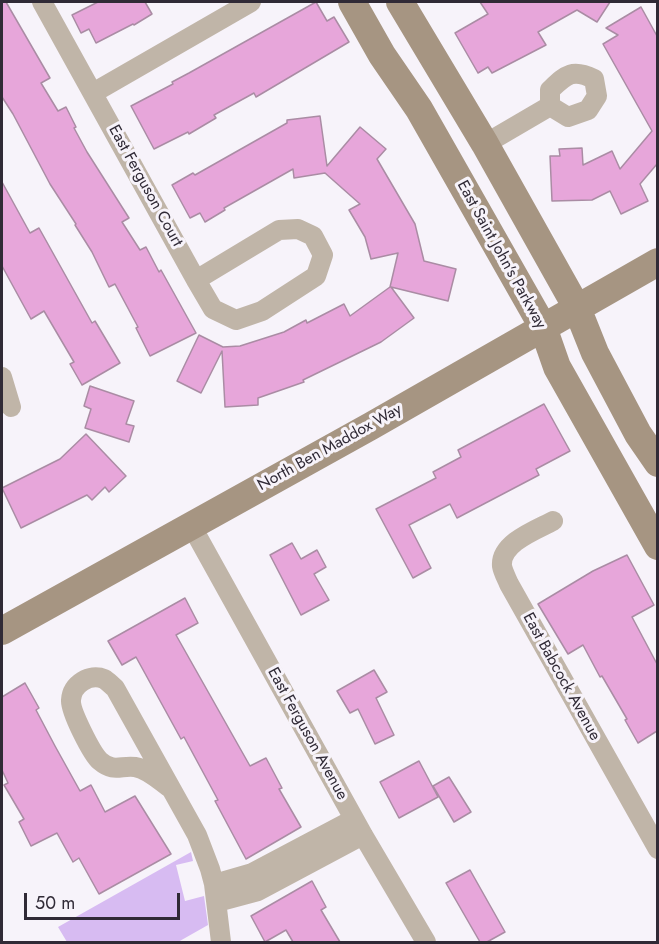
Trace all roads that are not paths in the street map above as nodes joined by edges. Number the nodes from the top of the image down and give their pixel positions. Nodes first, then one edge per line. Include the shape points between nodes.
1 (42, 2) edge
2 (251, 2) edge
3 (351, 2) edge
4 (400, 2) edge
5 (93, 93) junction
6 (550, 106) dead end
7 (485, 144) junction
8 (657, 262) edge
9 (196, 279) junction
10 (577, 308) junction
11 (543, 327) junction
12 (2, 376) edge
13 (11, 407) dead end
14 (657, 463) edge
15 (553, 521) dead end
16 (191, 525) junction
17 (657, 546) edge
18 (2, 631) edge
19 (170, 788) junction
20 (358, 827) junction
21 (657, 849) edge
22 (215, 893) junction
23 (221, 942) edge
24 (426, 942) edge

1 - 5 street
2 - 5 street
3 - 11 main road, East Saint John's Parkway via 419,109
4 - 7 main road
5 - 9 street, East Ferguson Court
6 - 7 street
7 - 10 main road
8 - 10 main road, North Ben Maddox Way
9 - 9 street, East Ferguson Court via 213,309 236,320 262,311 316,276 323,255 313,236 298,229 279,230
10 - 11 main road, North Ben Maddox Way
10 - 14 main road via 595,353
11 - 16 main road, North Ben Maddox Way
11 - 17 main road, East Saint John's Parkway via 557,367
12 - 13 street
15 - 21 street, East Babcock Avenue via 507,550 502,566
16 - 18 main road, North Ben Maddox Way
16 - 20 street, East Ferguson Avenue
19 - 19 street via 115,688 95,677 83,680 70,700 98,759 108,767 147,771
19 - 22 street via 196,835
20 - 22 street
20 - 24 street, East Ferguson Avenue
22 - 23 street

